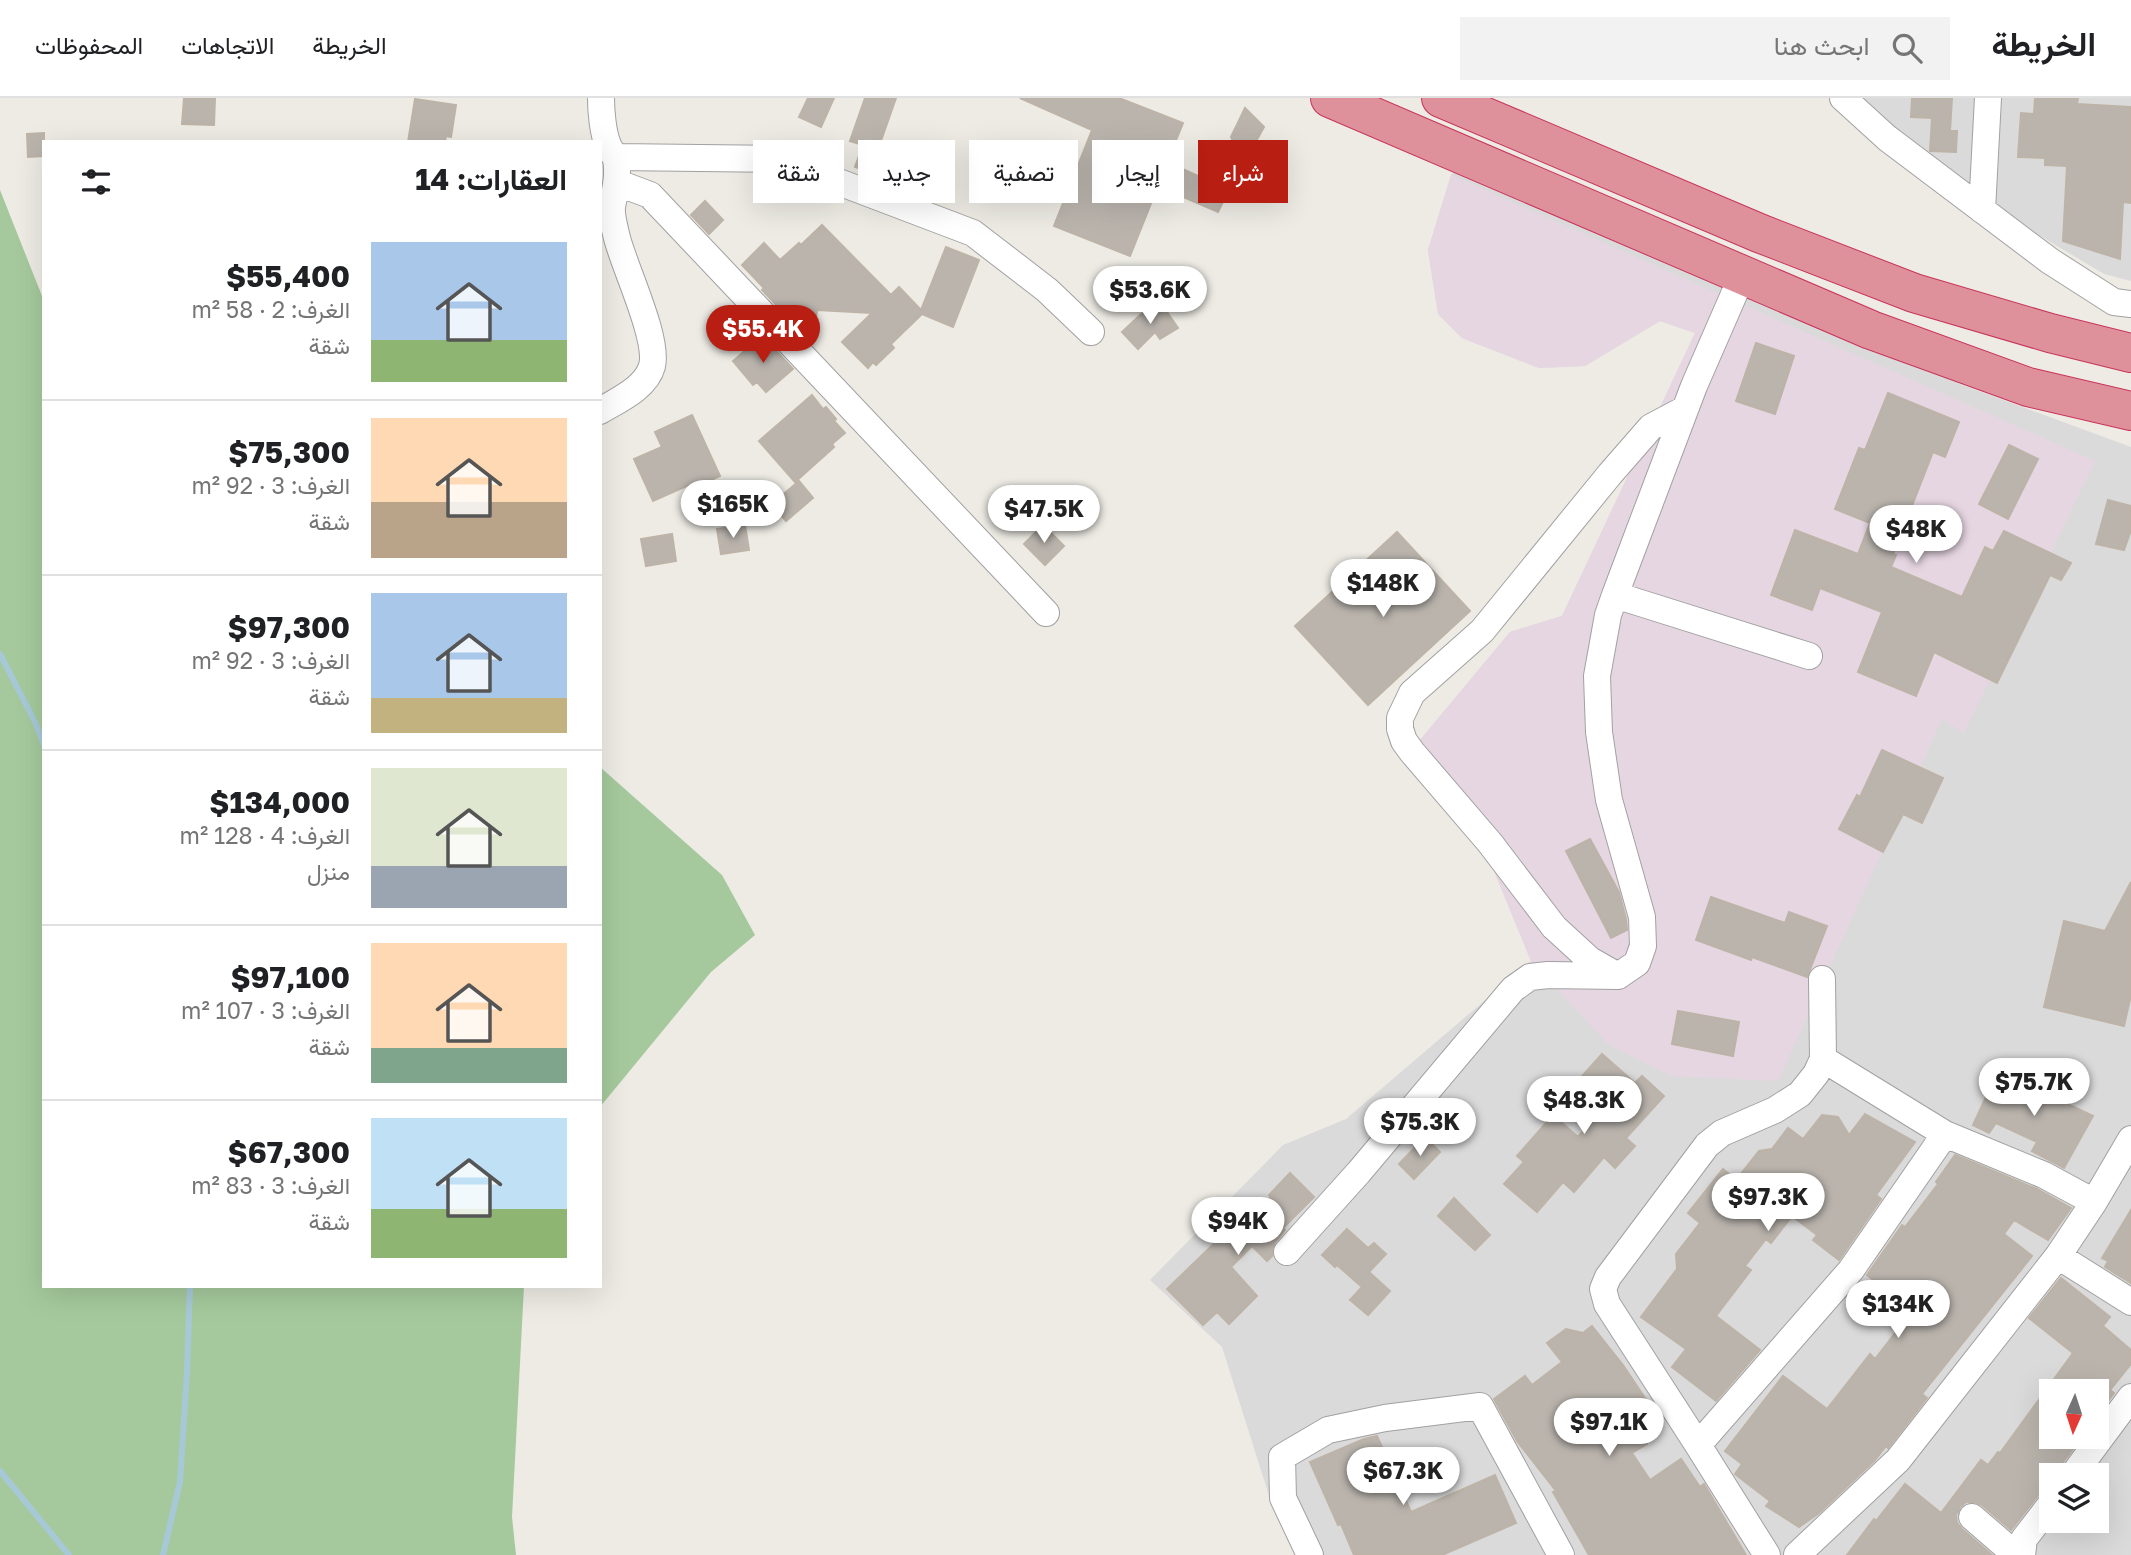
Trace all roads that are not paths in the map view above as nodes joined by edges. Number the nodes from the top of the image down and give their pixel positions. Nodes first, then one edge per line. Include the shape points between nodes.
1 (601, 98) edge
2 (1330, 98) edge
3 (1441, 98) edge
4 (1843, 98) edge
5 (1988, 98) edge
6 (617, 170) junction
7 (1983, 210) junction
8 (1742, 276) junction
9 (2131, 304) edge
10 (1091, 332) dead end
11 (2131, 354) edge
12 (1685, 408) junction
13 (602, 410) edge
14 (2131, 411) edge
15 (1615, 595) junction
16 (1046, 613) dead end
17 (1810, 656) dead end
18 (1618, 976) junction
19 (1822, 979) dead end
20 (1823, 1059) junction
21 (1945, 1134) junction
22 (2131, 1139) edge
23 (2094, 1202) junction
24 (1287, 1252) dead end
25 (2058, 1256) junction
26 (2131, 1302) edge
27 (2131, 1397) edge
28 (1698, 1445) junction
29 (2082, 1463) edge
30 (1972, 1517) dead end
31 (2039, 1520) edge
32 (1310, 1555) edge
33 (1561, 1555) edge
34 (1767, 1555) edge
35 (1797, 1555) edge
36 (2016, 1555) edge
37 (2022, 1555) edge

1 - 6 street via 607,144
2 - 8 highway
3 - 11 highway via 1759,233 1914,293
4 - 7 street via 1887,138
5 - 7 street
6 - 10 street via 778,159 973,233
6 - 13 street via 612,210 617,237 653,358 651,370 633,390
6 - 16 street via 650,195
7 - 9 street via 2114,302
8 - 12 street
8 - 14 highway via 1871,330 2028,387
12 - 15 street
12 - 18 street via 1651,427 1482,631 1412,693 1400,718 1400,729 1412,752 1554,927 1590,960
15 - 17 street
15 - 18 street via 1597,676 1599,732 1609,800 1642,917 1643,946 1637,963
18 - 24 street via 1531,977 1513,989
19 - 20 street
20 - 21 street
20 - 28 street via 1800,1094 1707,1145 1603,1289 1607,1304
21 - 23 street via 2044,1175
21 - 28 street via 1851,1270
22 - 23 street
23 - 25 street
25 - 26 street
25 - 35 street via 1898,1460
27 - 29 street
28 - 34 street
30 - 36 street
31 - 37 street via 2024,1539
32 - 33 street via 1283,1498 1282,1457 1328,1430 1480,1406

